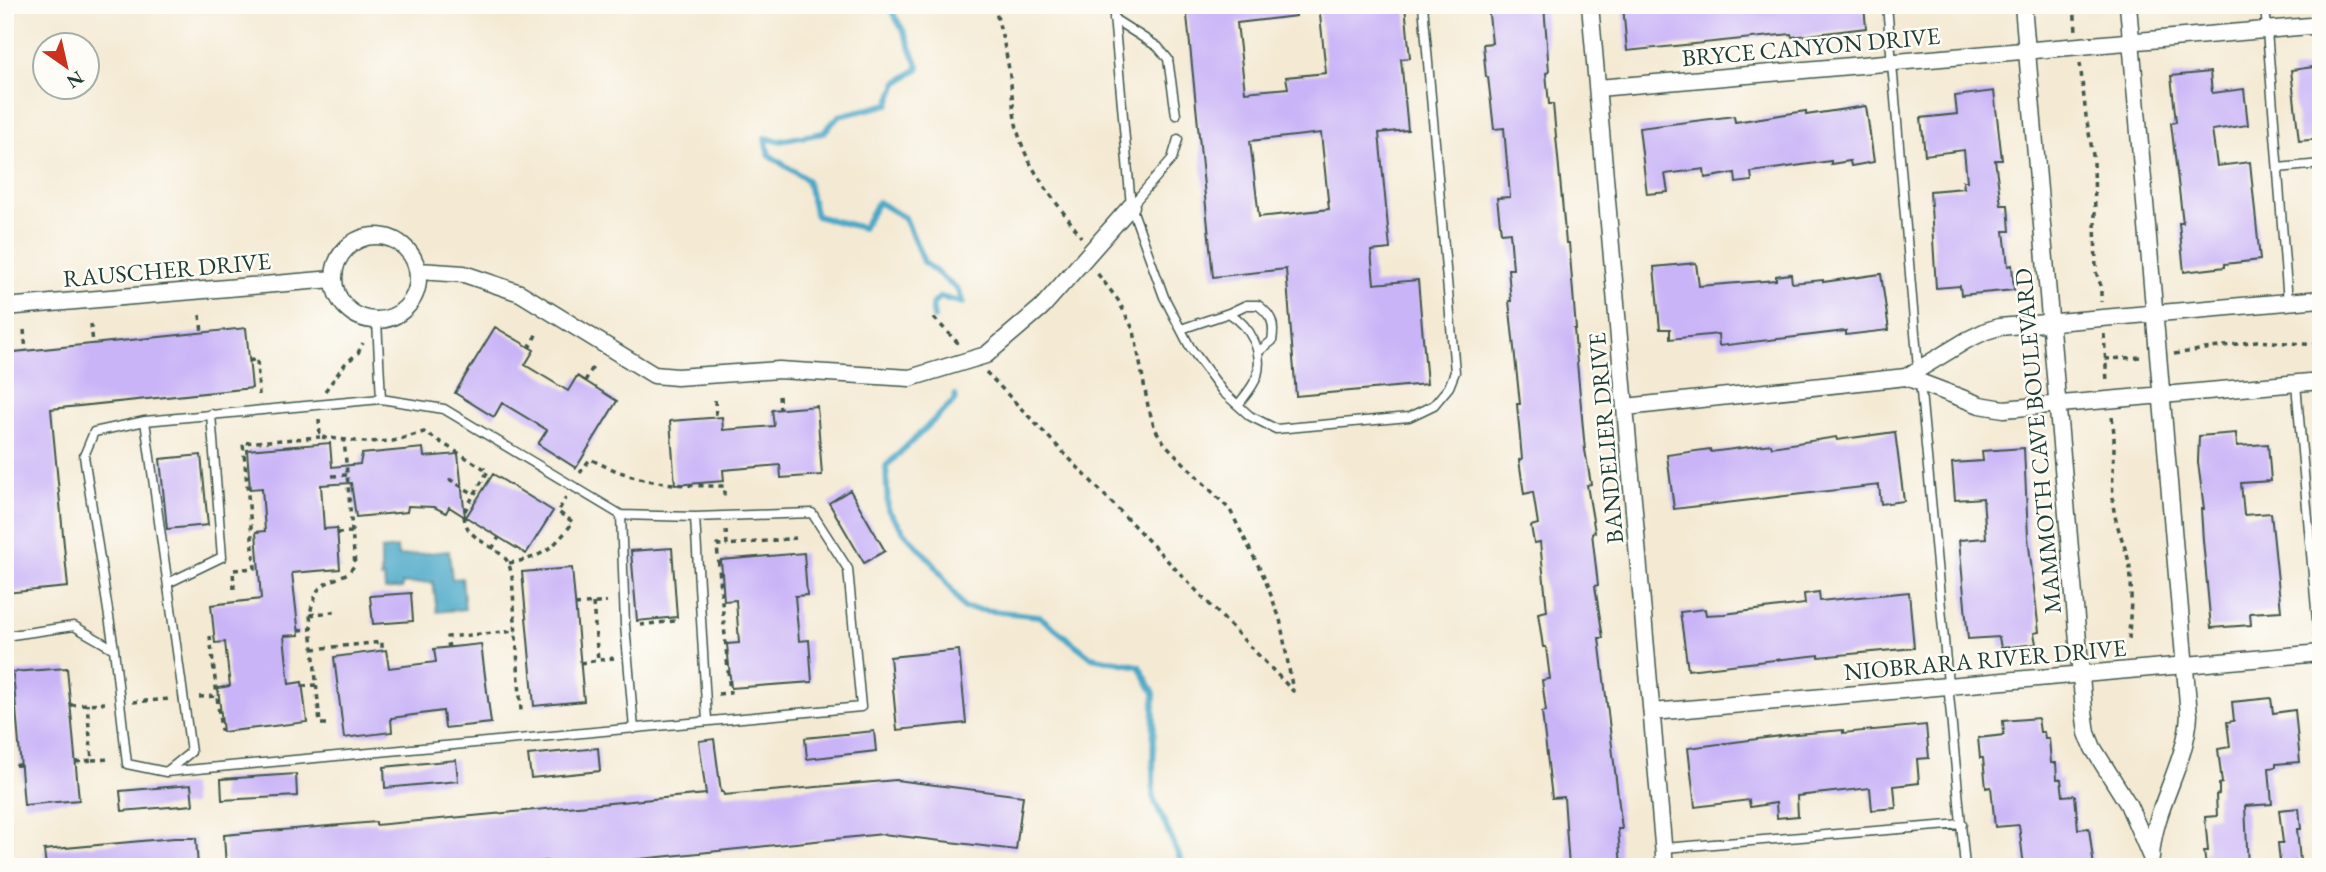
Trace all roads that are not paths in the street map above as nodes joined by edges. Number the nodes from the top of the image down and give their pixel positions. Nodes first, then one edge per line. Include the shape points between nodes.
1 (1113, 5) edge
2 (1423, 5) edge
3 (1590, 5) edge
4 (1887, 5) edge
5 (2023, 5) edge
6 (2128, 5) edge
7 (2265, 5) edge
8 (1114, 19) junction
9 (2321, 25) edge
10 (2268, 30) junction
11 (2131, 42) junction
12 (2027, 51) junction
13 (1892, 63) junction
14 (1598, 88) junction
15 (1176, 115) dead end
16 (1178, 139) dead end
17 (2321, 164) edge
18 (2278, 168) junction
19 (1131, 206) junction
20 (419, 271) junction
21 (333, 279) junction
22 (2321, 299) edge
23 (2288, 302) junction
24 (5, 307) edge
25 (1229, 313) junction
26 (2155, 314) junction
27 (377, 321) junction
28 (2050, 323) junction
29 (1181, 329) junction
30 (1258, 352) junction
31 (1915, 376) junction
32 (2321, 381) edge
33 (2296, 384) junction
34 (2162, 395) junction
35 (382, 398) junction
36 (1238, 405) junction
37 (2058, 405) junction
38 (1626, 407) junction
39 (211, 414) junction
40 (145, 421) junction
41 (621, 515) junction
42 (695, 517) junction
43 (2321, 519) edge
44 (2309, 520) junction
45 (168, 583) junction
46 (5, 636) edge
47 (114, 649) junction
48 (2320, 657) edge
49 (2186, 665) junction
50 (2082, 674) junction
51 (1950, 686) junction
52 (1653, 712) junction
53 (707, 721) junction
54 (634, 729) junction
55 (166, 772) junction
56 (1962, 824) junction
57 (1664, 848) junction
58 (2151, 862) edge
59 (1665, 867) edge
60 (1965, 867) edge

1 - 8 lane
2 - 36 lane via 1455,372 1449,387 1434,405 1409,417 1289,428 1276,429
3 - 14 street, BANDELIER DRIVE
4 - 13 lane
5 - 12 street, MAMMOTH CAVE BOULEVARD
6 - 11 street, MAMMOTH CAVE BOULEVARD
7 - 10 lane
8 - 15 lane via 1158,47 1168,59
8 - 19 lane
9 - 10 street, BRYCE CANYON DRIVE
10 - 11 street, BRYCE CANYON DRIVE
10 - 18 lane
11 - 12 street, BRYCE CANYON DRIVE
11 - 26 street, MAMMOTH CAVE BOULEVARD
12 - 13 street, BRYCE CANYON DRIVE
12 - 28 street, MAMMOTH CAVE BOULEVARD
13 - 14 street, BRYCE CANYON DRIVE
13 - 31 lane
14 - 38 street, BANDELIER DRIVE
16 - 19 lane via 1172,159
17 - 18 lane
18 - 23 lane
19 - 20 street via 1042,307 986,355 910,378 779,370 677,377 654,374 520,293 464,274
19 - 29 lane via 1164,297
20 - 21 street via 414,257 393,239 365,237 342,253
20 - 27 street via 416,292 405,310
21 - 24 street, RAUSCHER DRIVE
21 - 27 street via 342,305 359,317
22 - 23 street
23 - 26 street
25 - 29 lane
25 - 30 lane via 1252,335
25 - 30 lane via 1258,305 1269,314 1275,326 1272,341
26 - 28 street
26 - 34 street, MAMMOTH CAVE BOULEVARD
27 - 35 lane
28 - 31 street via 1986,331
28 - 37 street, MAMMOTH CAVE BOULEVARD
29 - 36 lane via 1217,383
30 - 36 lane via 1257,377
31 - 37 street via 1994,408
31 - 38 street
31 - 51 lane
32 - 33 street
33 - 34 street
33 - 44 lane
34 - 37 street
34 - 49 street, MAMMOTH CAVE BOULEVARD
35 - 39 lane
35 - 41 lane via 444,410
37 - 50 street, MAMMOTH CAVE BOULEVARD
38 - 52 street, BANDELIER DRIVE
39 - 40 lane
39 - 45 lane via 222,557
40 - 45 lane
40 - 47 lane via 94,432 84,456
41 - 42 lane
41 - 54 lane
42 - 53 lane
42 - 53 lane via 811,513 848,569 861,707
43 - 44 lane
44 - 48 lane
45 - 55 lane via 191,752
46 - 47 lane via 74,626
47 - 55 lane via 127,764
48 - 49 street, NIOBRARA RIVER DRIVE
49 - 50 street, NIOBRARA RIVER DRIVE
49 - 58 street, MAMMOTH CAVE BOULEVARD via 2189,730 2156,819
50 - 51 street, NIOBRARA RIVER DRIVE
50 - 58 street, MAMMOTH CAVE BOULEVARD via 2090,741 2128,804
51 - 52 street, NIOBRARA RIVER DRIVE
51 - 56 lane
52 - 57 street, BANDELIER DRIVE
53 - 54 lane
54 - 55 lane
56 - 57 lane
56 - 60 lane
57 - 59 street, BANDELIER DRIVE

